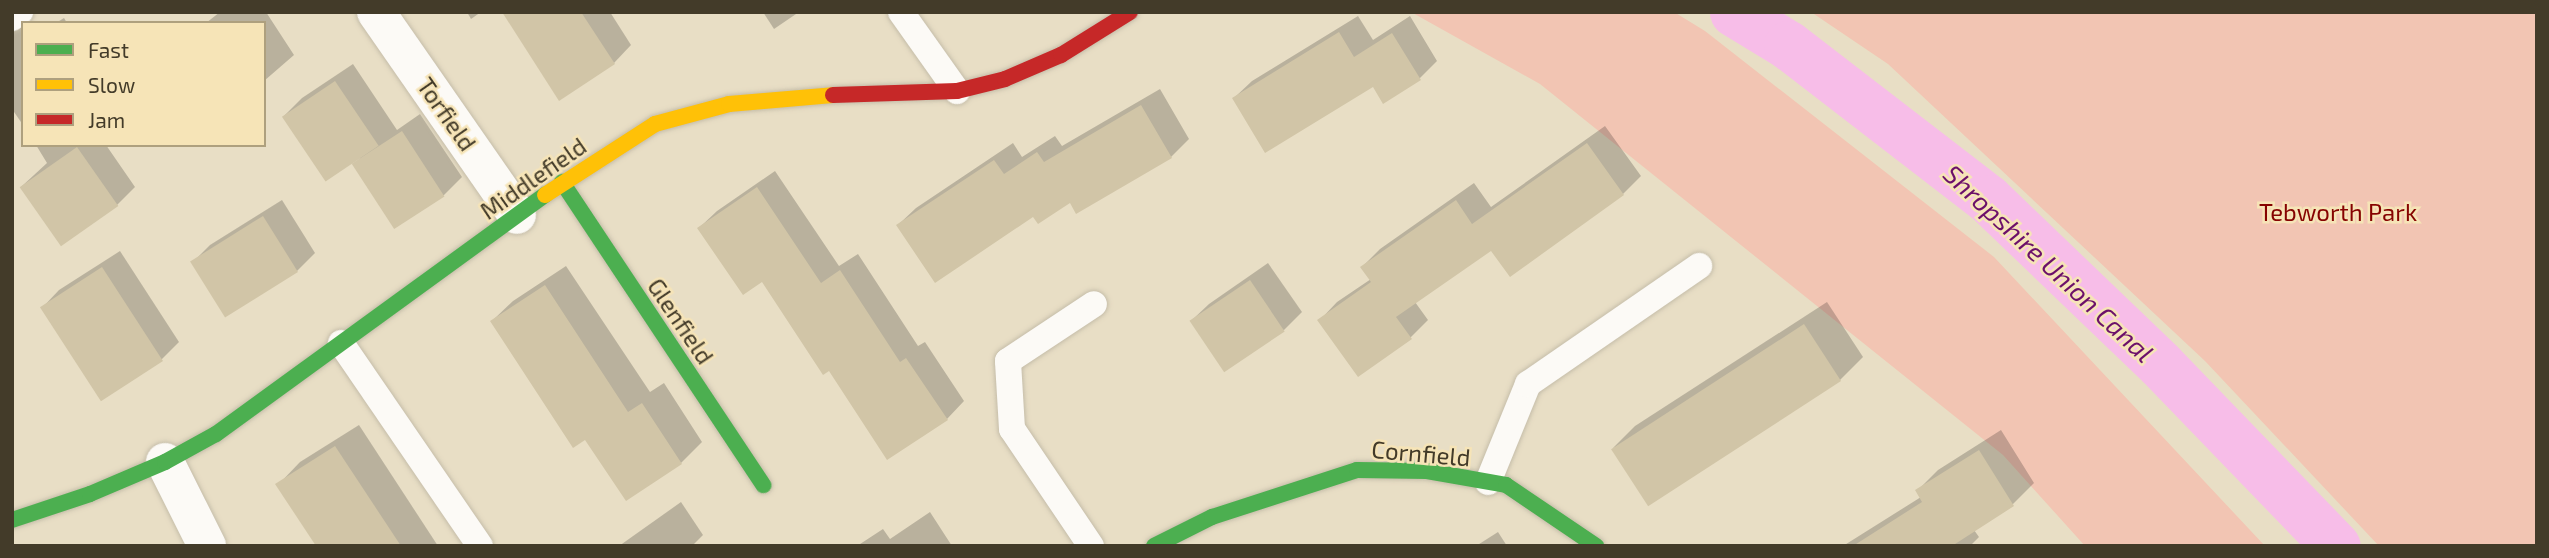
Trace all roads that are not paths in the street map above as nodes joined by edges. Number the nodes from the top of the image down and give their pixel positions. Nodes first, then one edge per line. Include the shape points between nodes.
1 (20, 12) edge
2 (376, 12) edge
3 (901, 12) edge
4 (1130, 12) edge
5 (12, 18) edge
6 (957, 91) junction
7 (562, 182) junction
8 (517, 215) junction
9 (1699, 266) dead end
10 (1094, 304) dead end
11 (341, 343) junction
12 (166, 462) junction
13 (1488, 482) junction
14 (763, 485) dead end
15 (12, 520) edge
16 (207, 546) edge
17 (480, 546) edge
18 (1091, 546) edge
19 (1153, 546) edge
20 (1596, 546) edge

1 - 5 lane
2 - 8 street, Torfield
3 - 6 lane
4 - 6 street, Middlefield via 1061,55 1005,79
6 - 7 street, Middlefield via 794,96 729,104 655,124
7 - 8 street, Middlefield
7 - 14 street, Glenfield
8 - 11 street, Middlefield
9 - 13 lane via 1528,384
10 - 18 lane via 1008,361 1012,429
11 - 12 street, Middlefield via 216,433
11 - 17 lane
12 - 15 street, Middlefield
12 - 16 street
13 - 19 street, Cornfield via 1427,471 1357,470 1212,517
13 - 20 street, Cornfield via 1506,485

